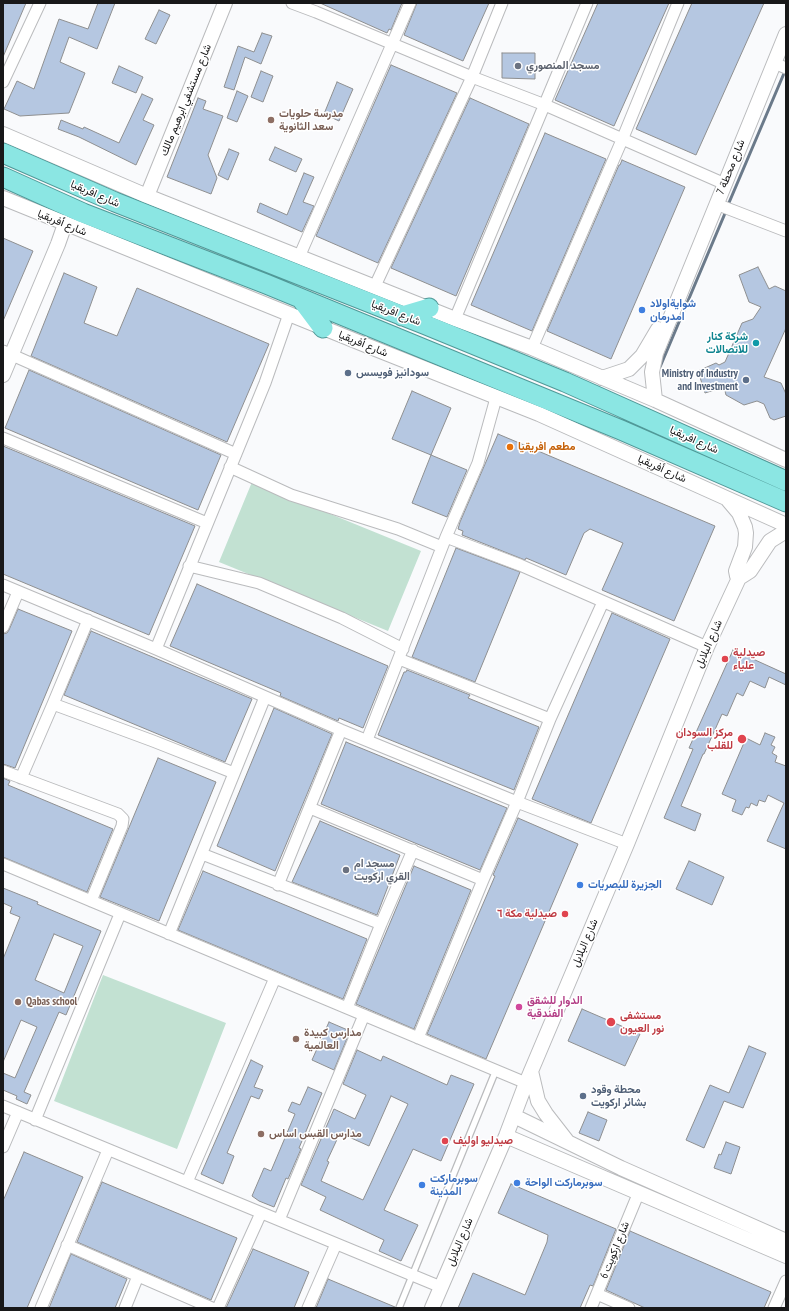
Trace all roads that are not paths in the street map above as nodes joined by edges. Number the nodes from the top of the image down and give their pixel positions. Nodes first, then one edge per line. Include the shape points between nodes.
1 (40, 3) edge
2 (225, 3) edge
3 (292, 3) edge
4 (410, 3) edge
5 (502, 3) edge
6 (587, 3) edge
7 (678, 3) edge
8 (318, 7) edge
9 (786, 34) edge
10 (392, 44) junction
11 (780, 65) edge
12 (472, 77) junction
13 (3, 82) edge
14 (545, 105) junction
15 (3, 134) edge
16 (622, 140) junction
17 (3, 153) edge
18 (35, 168) junction
19 (3, 177) edge
20 (725, 184) junction
21 (27, 187) junction
22 (147, 196) junction
23 (3, 198) edge
24 (716, 204) junction
25 (65, 224) junction
26 (786, 232) edge
27 (299, 257) junction
28 (375, 286) junction
29 (301, 299) junction
30 (677, 300) junction
31 (429, 308) junction
32 (289, 314) junction
33 (402, 316) junction
34 (455, 318) junction
35 (323, 328) junction
36 (532, 348) junction
37 (7, 352) edge
38 (3, 375) edge
39 (602, 378) junction
40 (496, 398) junction
41 (655, 400) junction
42 (3, 438) edge
43 (236, 454) junction
44 (786, 460) edge
45 (230, 467) junction
46 (786, 481) edge
47 (725, 497) junction
48 (786, 502) edge
49 (207, 523) junction
50 (786, 525) edge
51 (786, 531) edge
52 (444, 542) junction
53 (189, 566) junction
54 (739, 578) junction
55 (3, 585) edge
56 (18, 592) junction
57 (603, 602) junction
58 (88, 620) junction
59 (3, 627) edge
60 (707, 646) junction
61 (156, 649) junction
62 (401, 654) junction
63 (265, 698) junction
64 (53, 704) junction
65 (550, 719) junction
66 (341, 730) junction
67 (366, 740) junction
68 (3, 771) edge
69 (234, 773) junction
70 (21, 778) junction
71 (517, 802) junction
72 (310, 808) junction
73 (627, 844) junction
74 (413, 850) junction
75 (202, 854) junction
76 (3, 864) edge
77 (483, 880) junction
78 (278, 885) junction
79 (91, 901) junction
80 (120, 914) junction
81 (381, 924) junction
82 (169, 934) junction
83 (274, 978) junction
84 (347, 1008) junction
85 (364, 1015) junction
86 (418, 1038) junction
87 (496, 1070) junction
88 (529, 1077) junction
89 (3, 1106) edge
90 (18, 1112) junction
91 (514, 1116) junction
92 (35, 1120) junction
93 (506, 1136) junction
94 (569, 1143) junction
95 (3, 1147) edge
96 (108, 1150) junction
97 (187, 1182) junction
98 (639, 1192) junction
99 (261, 1213) junction
100 (279, 1220) junction
101 (786, 1241) edge
102 (336, 1244) junction
103 (67, 1245) junction
104 (786, 1256) edge
105 (412, 1275) junction
106 (138, 1276) junction
107 (786, 1280) edge
108 (441, 1287) junction
109 (597, 1294) junction
110 (41, 1308) edge
111 (125, 1308) edge
112 (212, 1308) edge
113 (218, 1308) edge
114 (308, 1308) edge
115 (399, 1308) edge
116 (432, 1308) edge
117 (591, 1308) edge
118 (629, 1308) edge
119 (774, 1308) edge

1 - 13 street
2 - 22 street, شارع مستشفي ابرهيم مالك
3 - 8 street
4 - 10 street
5 - 12 street
6 - 14 street
7 - 16 street
8 - 10 street
9 - 11 street, شارع محطة 7
10 - 12 street
10 - 27 street
11 - 20 street, شارع محطة 7
12 - 14 street
12 - 28 street
14 - 16 street
14 - 34 street
15 - 22 street
16 - 20 street
16 - 36 street
17 - 18 highway, شارع افريقيا
18 - 21 highway via 27,176
18 - 33 highway, شارع افريقيا
19 - 21 highway, شارع افريقيا
20 - 24 street, شارع محطة 7
21 - 29 highway, شارع افريقيا via 83,213
22 - 27 street
23 - 25 street, شارع أفريقيا
24 - 26 street
24 - 30 street, شارع محطة 7
25 - 32 street, شارع أفريقيا
25 - 37 street
27 - 28 street
28 - 31 street
29 - 35 highway
29 - 48 highway, شارع افريقيا via 621,430
30 - 39 street via 636,364
30 - 41 street via 652,367
31 - 33 highway
31 - 34 street
32 - 35 street, شارع أفريقيا
32 - 43 street
33 - 46 highway, شارع افريقيا via 565,382
34 - 36 street
35 - 40 street, شارع أفريقيا
36 - 39 street
37 - 38 street
37 - 43 street
39 - 41 street
40 - 47 street, شارع أفريقيا via 539,414
40 - 52 street via 478,463
41 - 44 street
42 - 49 street
43 - 45 street
45 - 49 street
45 - 52 street via 291,495
47 - 50 street, شارع أفريقيا
47 - 54 street, شارع البلابل via 735,507 745,527 745,547 736,571
49 - 53 street
51 - 54 street, شارع البلابل via 770,541 750,570
52 - 57 street via 520,565
52 - 62 street
53 - 61 street
53 - 62 street via 259,583 342,618
54 - 60 street, شارع البلابل
55 - 56 street
56 - 58 street
56 - 59 street
57 - 60 street
57 - 65 street
58 - 61 street
58 - 64 street
60 - 73 street, شارع البلابل
61 - 63 street
62 - 65 street
62 - 67 street
63 - 66 street
63 - 69 street
64 - 69 street
64 - 70 street
65 - 71 street
66 - 67 street
66 - 72 street
67 - 71 street
68 - 70 street
69 - 75 street
70 - 79 street via 118,814 122,819 122,826
71 - 73 street
71 - 77 street
72 - 74 street
72 - 78 street
73 - 88 street, شارع البلابل
74 - 77 street
74 - 81 street
75 - 78 street
75 - 82 street
76 - 79 street
77 - 86 street
78 - 81 street
79 - 80 street
80 - 82 street
80 - 92 street
81 - 84 street
82 - 83 street
83 - 84 street
83 - 97 street
84 - 85 street
85 - 86 street
85 - 100 street
86 - 87 street
87 - 88 street
87 - 105 lane
88 - 91 street, شارع البلابل
88 - 94 street via 538,1101
89 - 90 street
90 - 92 street
90 - 95 street
91 - 93 street, شارع البلابل
91 - 94 street
92 - 96 street
93 - 98 street
93 - 108 street, شارع البلابل
94 - 101 street via 646,1180
96 - 97 street
96 - 103 street
97 - 99 street
98 - 104 street
98 - 109 street, شارع اركويت 6
99 - 100 street
99 - 113 street
100 - 102 street
102 - 105 street
102 - 114 street
103 - 106 street
103 - 110 street
105 - 108 street
105 - 115 lane
106 - 111 street
106 - 112 street
107 - 119 street
108 - 116 street, شارع البلابل
109 - 117 street, شارع اركويت 6
109 - 118 street

